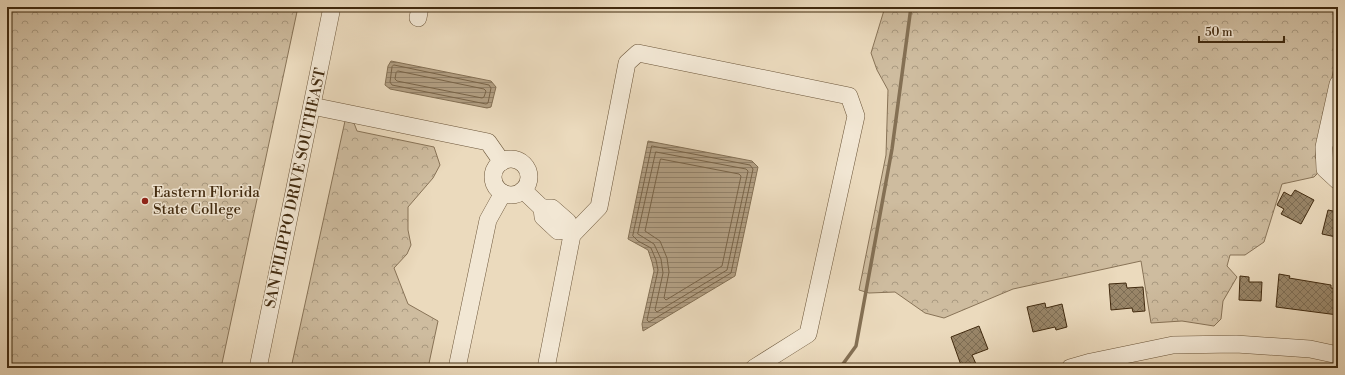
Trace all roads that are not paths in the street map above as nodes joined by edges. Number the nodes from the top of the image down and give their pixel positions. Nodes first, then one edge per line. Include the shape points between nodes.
1 (332, 7) edge
2 (1338, 84) edge
3 (312, 106) junction
4 (502, 162) junction
5 (1338, 181) edge
6 (523, 190) junction
7 (504, 193) junction
8 (570, 233) junction
9 (1338, 355) edge
10 (258, 368) edge
11 (457, 368) edge
12 (546, 368) edge
13 (754, 368) edge
14 (1070, 368) edge

1 - 3 street, SAN FILIPPO DRIVE SOUTHEAST
2 - 5 street via 1324,147 1325,169
3 - 4 street via 488,142
3 - 10 street, SAN FILIPPO DRIVE SOUTHEAST
4 - 6 street via 517,160 527,168 529,180
4 - 7 street via 496,167 493,178
6 - 7 street via 513,195
6 - 8 street via 542,208 543,217 558,231
7 - 11 street via 488,220
8 - 12 street
8 - 13 street via 599,207 627,63 638,53 850,96 856,116 808,334
9 - 14 street via 1310,349 1236,344 1173,346

